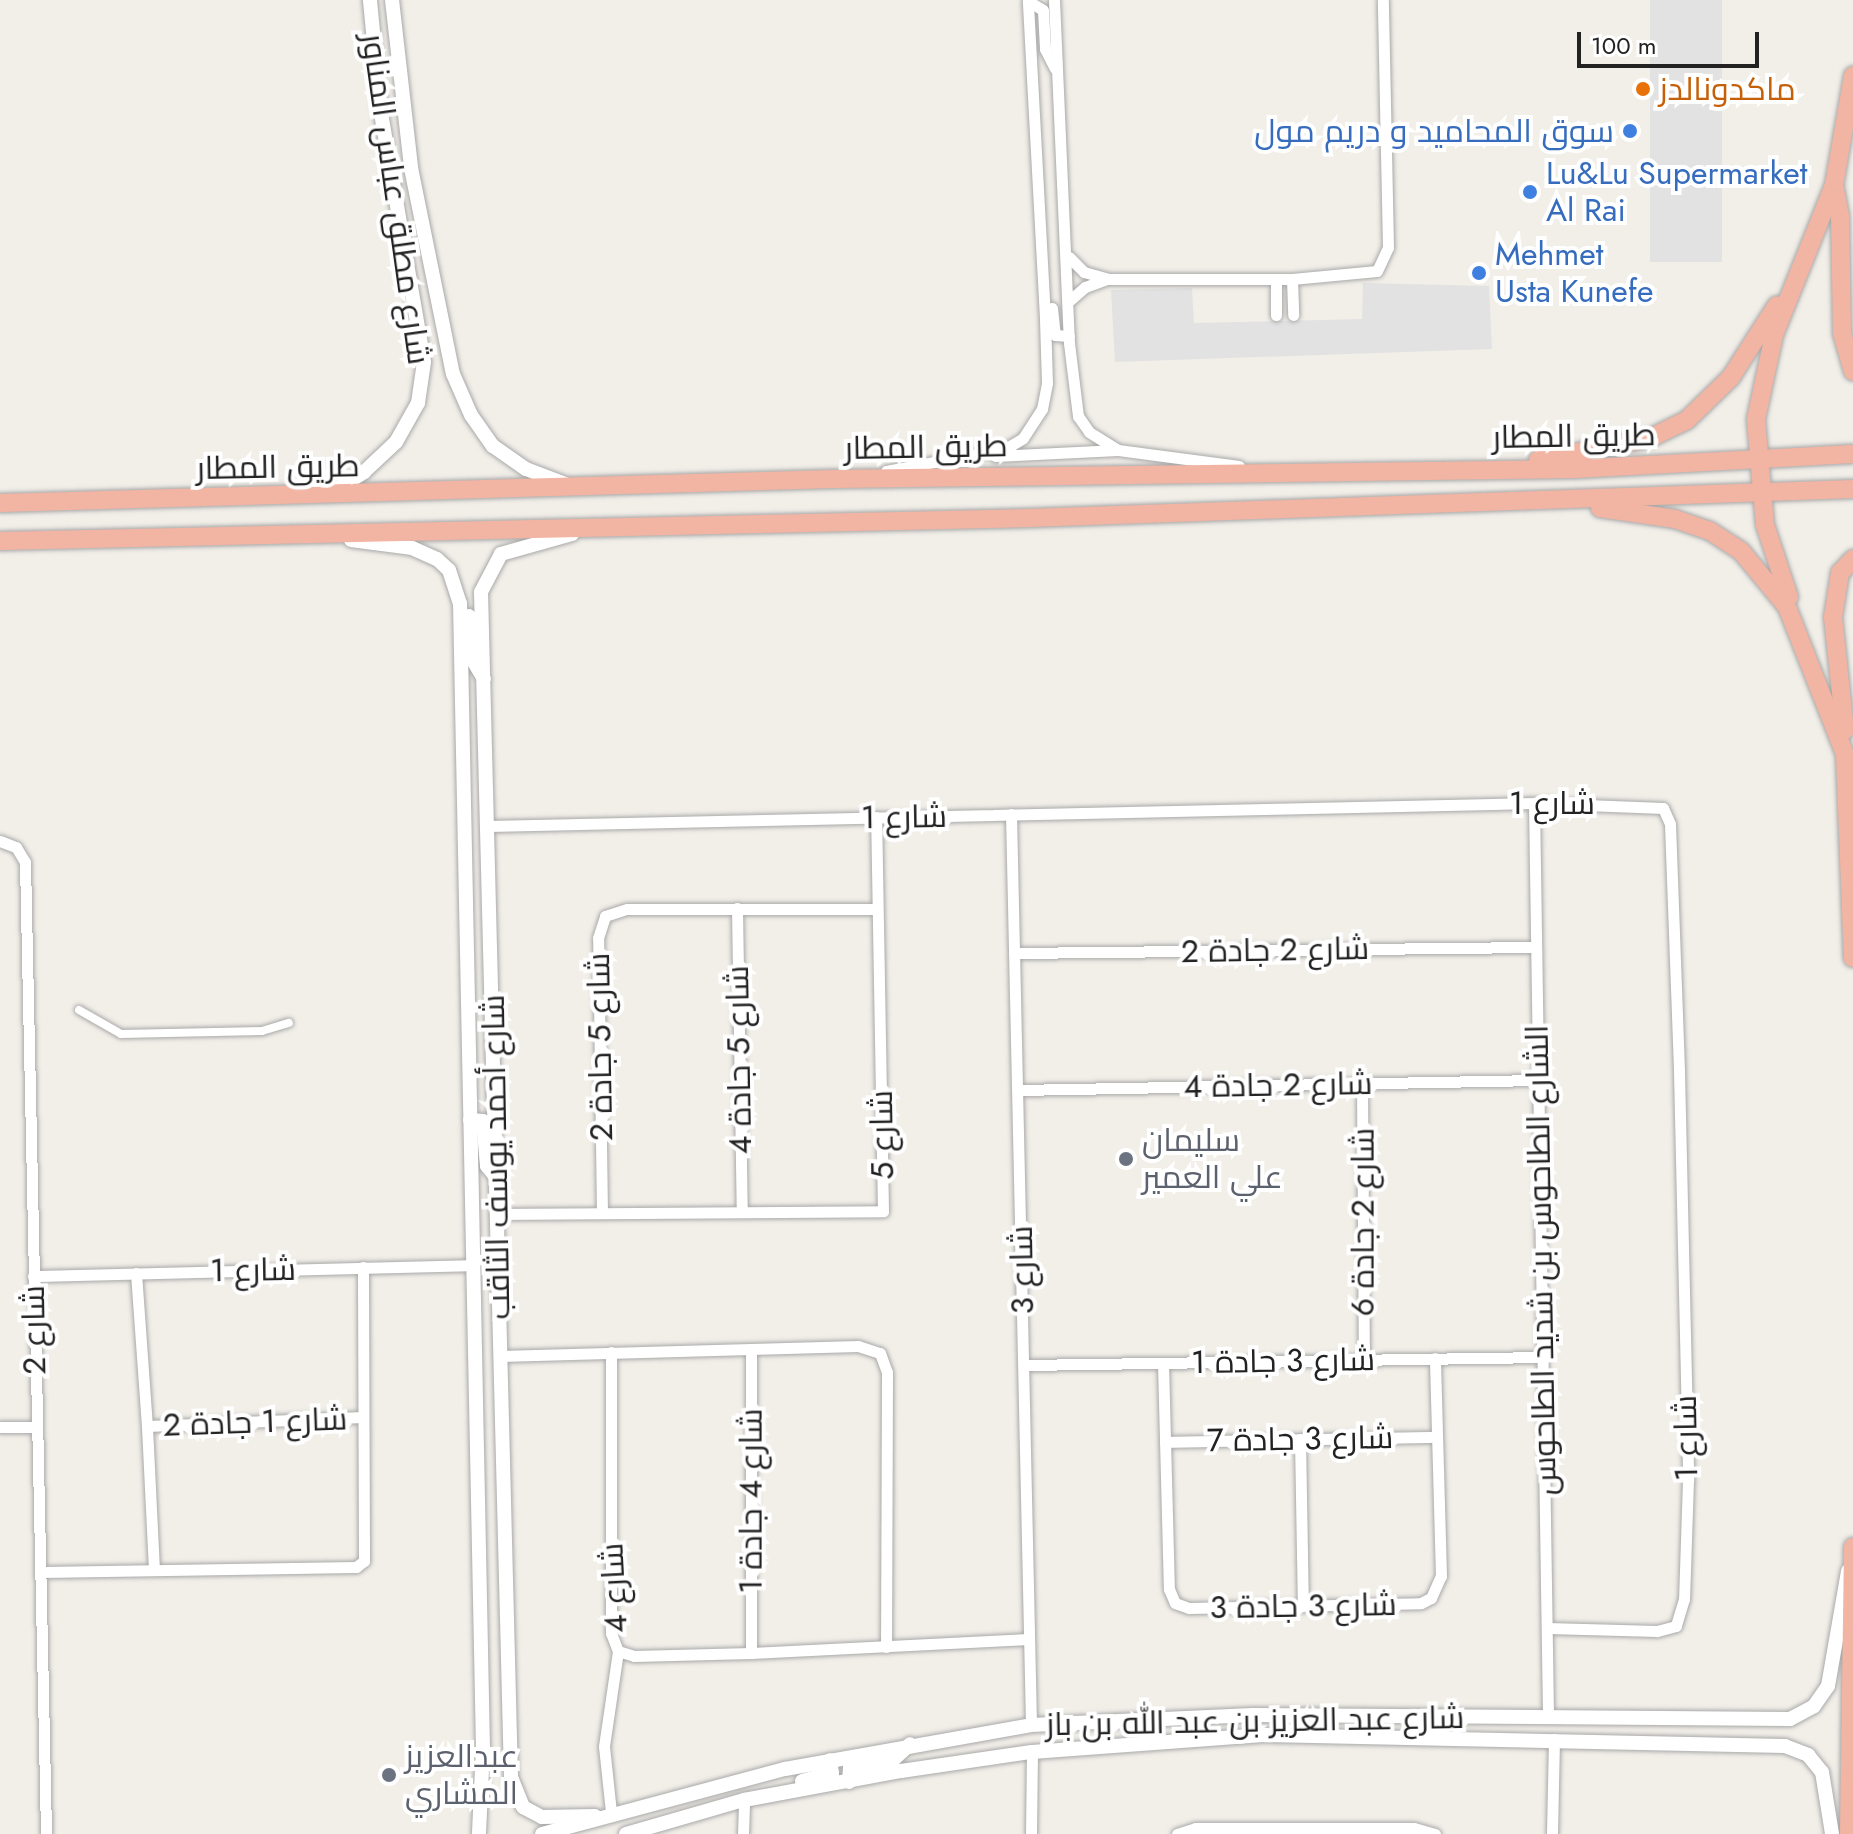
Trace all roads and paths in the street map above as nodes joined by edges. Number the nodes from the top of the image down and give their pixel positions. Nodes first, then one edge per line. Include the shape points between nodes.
1 (370, 0) edge
2 (392, 0) edge
3 (1054, 0) edge
4 (1383, 0) edge
5 (1028, 1) edge
6 (1853, 76) edge
7 (1059, 77) junction
8 (1834, 185) junction
9 (405, 252) junction
10 (430, 253) junction
11 (1068, 257) junction
12 (1801, 266) junction
13 (1042, 276) junction
14 (1108, 279) junction
15 (1276, 279) junction
16 (1292, 279) junction
17 (1070, 300) junction
18 (1276, 315) dead end
19 (1293, 315) dead end
20 (1069, 336) junction
21 (1853, 371) edge
22 (1118, 450) junction
23 (1853, 454) edge
24 (981, 456) junction
25 (1757, 459) junction
26 (1492, 468) junction
27 (1272, 469) junction
28 (834, 479) junction
29 (576, 488) junction
30 (1853, 489) edge
31 (1761, 494) junction
32 (322, 497) junction
33 (1546, 502) junction
34 (0, 503) edge
35 (616, 526) junction
36 (299, 533) junction
37 (0, 541) edge
38 (1853, 559) edge
39 (460, 603) junction
40 (1798, 627) junction
41 (485, 679) junction
42 (1845, 754) junction
43 (1534, 803) junction
44 (1011, 814) junction
45 (876, 817) junction
46 (488, 826) junction
47 (0, 841) edge
48 (737, 908) junction
49 (877, 909) junction
50 (1536, 947) junction
51 (1014, 953) junction
52 (1853, 958) edge
53 (79, 1010) dead end
54 (289, 1023) dead end
55 (1538, 1080) junction
56 (1362, 1084) junction
57 (1018, 1090) junction
58 (470, 1120) junction
59 (497, 1178) junction
60 (742, 1212) junction
61 (602, 1213) junction
62 (498, 1214) junction
63 (473, 1265) junction
64 (363, 1267) junction
65 (136, 1273) junction
66 (33, 1276) junction
67 (751, 1350) junction
68 (611, 1352) junction
69 (500, 1356) junction
70 (1542, 1357) junction
71 (1435, 1358) junction
72 (1364, 1360) junction
73 (1163, 1363) junction
74 (1024, 1365) junction
75 (363, 1417) junction
76 (147, 1426) junction
77 (0, 1427) edge
78 (37, 1427) junction
79 (1436, 1437) junction
80 (1300, 1439) junction
81 (1165, 1442) junction
82 (1853, 1549) edge
83 (154, 1570) junction
84 (42, 1572) junction
85 (1303, 1606) junction
86 (1547, 1628) junction
87 (1029, 1639) junction
88 (886, 1647) junction
89 (618, 1651) junction
90 (751, 1653) junction
91 (482, 1709) junction
92 (1253, 1715) junction
93 (1328, 1715) junction
94 (1548, 1717) junction
95 (1031, 1725) junction
96 (1266, 1735) junction
97 (1554, 1739) junction
98 (1179, 1740) junction
99 (910, 1744) junction
100 (1032, 1752) junction
101 (830, 1760) junction
102 (509, 1761) junction
103 (849, 1782) junction
104 (770, 1795) junction
105 (744, 1800) junction
106 (611, 1812) junction
107 (595, 1816) junction
108 (46, 1834) edge
109 (479, 1834) edge
110 (542, 1834) edge
111 (626, 1834) edge
112 (743, 1834) edge
113 (1031, 1834) edge
114 (1177, 1834) edge
115 (1435, 1834) edge
116 (1552, 1834) edge
117 (1832, 1834) edge
118 (1849, 1834) edge

1 - 9 street, شارع مطلق عباس المناور via 377,85
2 - 10 street, شارع مطلق عباس المناور via 407,137
3 - 7 street
4 - 16 street via 1388,255 1377,271 1364,276
5 - 7 street via 1043,10 1045,49
5 - 13 street
6 - 8 highway
7 - 11 street
8 - 12 highway
8 - 21 highway via 1840,216 1842,333
9 - 10 street via 415,260
9 - 32 street, شارع مطلق عباس المناور via 424,362 418,403 396,442 364,472
10 - 29 street, شارع مطلق عباس المناور via 453,374 471,415 493,446 526,469
11 - 14 street via 1084,272
11 - 17 street
12 - 25 highway via 1762,379
12 - 26 highway via 1731,377 1687,420 1650,438
13 - 20 street via 1055,335
13 - 24 street via 1047,383 1042,409 1023,438
14 - 15 street
14 - 17 street via 1085,287
15 - 16 street
15 - 18 street
16 - 19 street
17 - 20 street
20 - 22 street via 1078,416 1089,432
22 - 24 street
22 - 27 street
23 - 25 highway, طريق المطار
24 - 28 street
25 - 26 highway, طريق المطار
25 - 31 highway
26 - 27 highway, طريق المطار
27 - 28 highway, طريق المطار
28 - 29 highway, طريق المطار
29 - 32 highway, طريق المطار
30 - 31 highway, طريق المطار
31 - 33 highway, طريق المطار
31 - 40 highway via 1771,550
32 - 34 highway, طريق المطار
33 - 35 highway, طريق المطار
33 - 40 highway via 1657,515 1710,531 1761,572
35 - 36 highway, طريق المطار
35 - 41 street, شارع أحمد يوسف الثاقب via 512,547 491,564 481,592
36 - 37 highway, طريق المطار
36 - 39 street, شارع أحمد يوسف الثاقب via 426,552 449,570
38 - 42 highway via 1840,573 1833,617
39 - 41 street via 469,614 472,659
39 - 58 street, شارع أحمد يوسف الثاقب
40 - 42 highway
41 - 46 street, شارع أحمد يوسف الثاقب
42 - 52 highway
43 - 44 street, شارع 1
43 - 50 street, الشارع الطاحوس بن شديد الطاحوس
43 - 86 street, شارع 1 via 1654,804 1663,808 1670,824 1688,1480 1684,1599 1676,1626 1657,1631
44 - 45 street, شارع 1
44 - 51 street, شارع 3
45 - 46 street, شارع 1
45 - 49 street, شارع 5
46 - 59 street, شارع أحمد يوسف الثاقب
47 - 66 street, شارع 2 via 16,847 25,862
48 - 49 street, شارع 5 جادة 2
48 - 60 street, شارع 5 جادة 4
48 - 61 street, شارع 5 جادة 2 via 627,909 605,916 598,938
49 - 60 street, شارع 5 via 883,1211
50 - 51 street, شارع 2 جادة 2
50 - 55 street, الشارع الطاحوس بن شديد الطاحوس
51 - 57 street, شارع 3
53 - 54 street via 121,1034 262,1031
55 - 56 street, شارع 2 جادة 4
55 - 70 street, الشارع الطاحوس بن شديد الطاحوس
56 - 57 street, شارع 2 جادة 4
56 - 72 street, شارع 2 جادة 6
57 - 74 street, شارع 3
58 - 59 street via 483,1121 487,1166
58 - 63 street, شارع أحمد يوسف الثاقب
59 - 62 street, شارع أحمد يوسف الثاقب
60 - 61 street, شارع 5
61 - 62 street, شارع 5
62 - 69 street, شارع أحمد يوسف الثاقب
63 - 64 street, شارع 1
63 - 91 street, شارع أحمد يوسف الثاقب
64 - 65 street, شارع 1
64 - 75 street, شارع 1 جادة 2
65 - 66 street, شارع 1
65 - 76 street
66 - 78 street, شارع 2
67 - 68 street
67 - 88 street via 858,1346 880,1353 887,1372
67 - 90 street, شارع 4 جادة 1
68 - 69 street
68 - 89 street, شارع 4 via 611,1633
69 - 102 street, شارع أحمد يوسف الثاقب
70 - 71 street, شارع 3 جادة 1
70 - 86 street, الشارع الطاحوس بن شديد الطاحوس
71 - 72 street, شارع 3 جادة 1
71 - 79 street, شارع 3 جادة 3
72 - 73 street, شارع 3 جادة 1
73 - 74 street, شارع 3 جادة 1
73 - 81 street, شارع 3 جادة 3
74 - 87 street, شارع 3
75 - 76 street, شارع 1 جادة 2
75 - 83 street, شارع 1 جادة 2 via 367,1551 356,1567
76 - 83 street, شارع 1 جادة 2
77 - 78 street
78 - 84 street, شارع 2
79 - 80 street, شارع 3 جادة 7
79 - 85 street, شارع 3 جادة 3 via 1441,1576 1431,1598 1421,1603
80 - 81 street, شارع 3 جادة 7
80 - 85 street
81 - 85 street, شارع 3 جادة 3 via 1169,1589 1175,1603 1189,1608
82 - 94 street, شارع عبد العزيز بن عبد الله بن باز via 1828,1686 1798,1717
82 - 118 highway
83 - 84 street, شارع 1 جادة 2
84 - 108 street, شارع 2
86 - 94 street, الشارع الطاحوس بن شديد الطاحوس
87 - 88 street, شارع 4
87 - 95 street, شارع 3
88 - 90 street, شارع 4
89 - 90 street, شارع 4 via 634,1656
89 - 106 street via 604,1746
91 - 102 street via 488,1715 490,1758 494,1765
91 - 109 street, شارع أحمد يوسف الثاقب
92 - 93 street, شارع عبد العزيز بن عبد الله بن باز
92 - 95 street, شارع عبد العزيز بن عبد الله بن باز
92 - 98 street via 1252,1725 1192,1733
93 - 94 street, شارع عبد العزيز بن عبد الله بن باز
93 - 96 street via 1318,1721 1272,1721
95 - 99 street, شارع عبد العزيز بن عبد الله بن باز
96 - 97 street, شارع عبد العزيز بن عبد الله بن باز
96 - 98 street, شارع عبد العزيز بن عبد الله بن باز
97 - 116 street
97 - 117 street, شارع عبد العزيز بن عبد الله بن باز via 1797,1749 1822,1772
98 - 100 street, شارع عبد العزيز بن عبد الله بن باز
99 - 101 street, شارع عبد العزيز بن عبد الله بن باز
99 - 103 street via 893,1760 850,1768
100 - 103 street, شارع عبد العزيز بن عبد الله بن باز
100 - 113 street
101 - 104 street via 828,1776 783,1785
101 - 106 street, شارع عبد العزيز بن عبد الله بن باز
102 - 107 street, شارع أحمد يوسف الثاقب via 514,1792 523,1807 542,1817
103 - 104 street, شارع عبد العزيز بن عبد الله بن باز
104 - 105 street, شارع عبد العزيز بن عبد الله بن باز
105 - 111 street, شارع عبد العزيز بن عبد الله بن باز
105 - 112 street
106 - 107 street, شارع عبد العزيز بن عبد الله بن باز
107 - 110 street, شارع عبد العزيز بن عبد الله بن باز
114 - 115 street via 1195,1828 1414,1828

